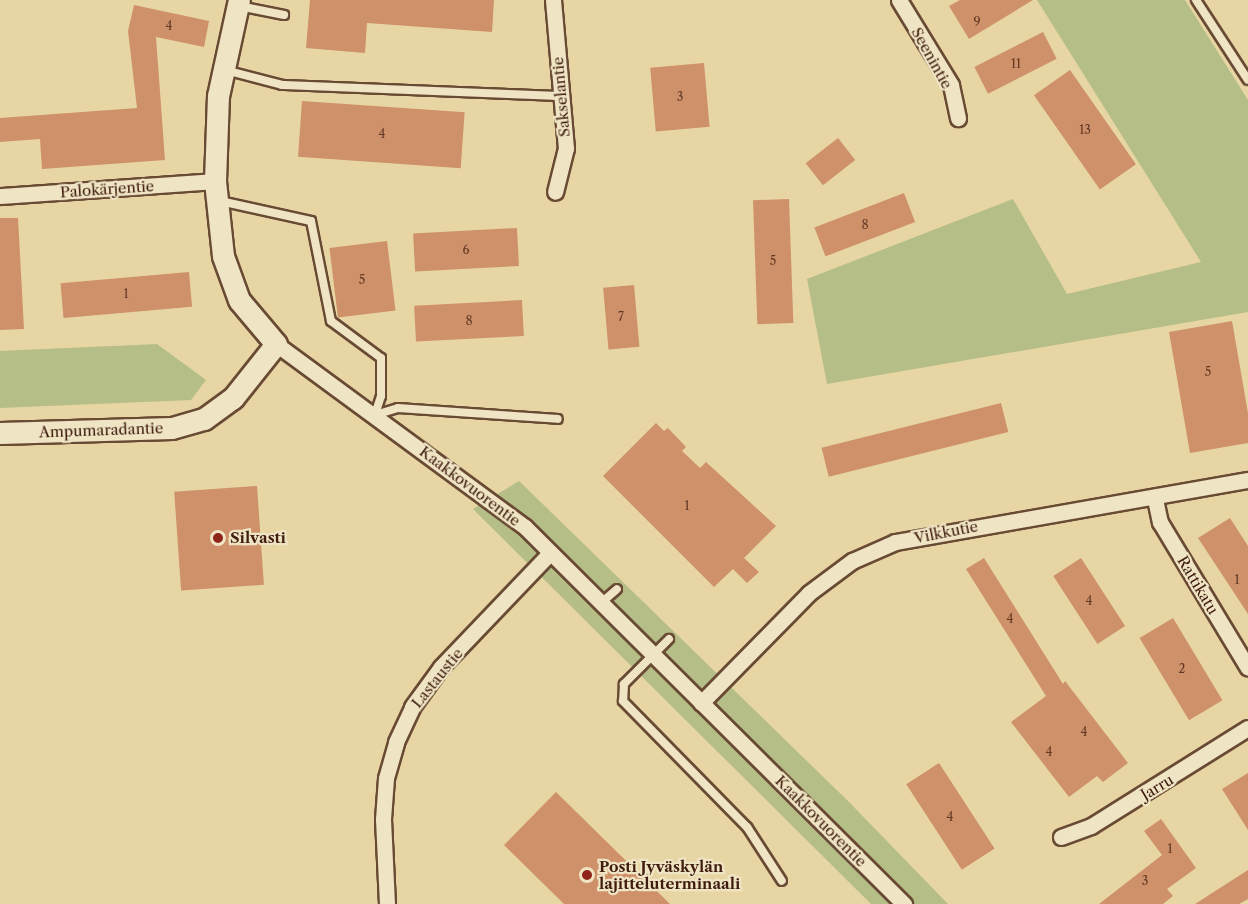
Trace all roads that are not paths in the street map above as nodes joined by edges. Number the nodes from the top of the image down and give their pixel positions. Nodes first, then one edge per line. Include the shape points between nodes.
1 (553, 0) edge
2 (899, 0) edge
3 (1196, 0) edge
4 (238, 3) edge
5 (284, 15) dead end
6 (224, 70) junction
7 (1248, 80) edge
8 (561, 96) junction
9 (958, 118) dead end
10 (216, 191) junction
11 (555, 192) dead end
12 (0, 196) edge
13 (276, 344) junction
14 (375, 415) junction
15 (558, 419) dead end
16 (0, 432) edge
17 (1248, 480) edge
18 (1155, 499) junction
19 (550, 553) junction
20 (617, 589) dead end
21 (601, 603) junction
22 (669, 639) dead end
23 (654, 655) junction
24 (1248, 668) edge
25 (701, 703) junction
26 (1248, 728) edge
27 (1061, 837) dead end
28 (782, 881) dead end
29 (387, 904) edge
30 (904, 904) edge

1 - 8 street, Sakselantie
2 - 9 street, Seenintie via 951,85
3 - 7 lane
4 - 5 lane
4 - 6 street, Kaakkovuorentie
6 - 8 lane via 282,85
6 - 10 street, Kaakkovuorentie via 218,96
8 - 11 street, Sakselantie via 566,148
10 - 12 street, Palokärjentie
10 - 13 street, Kaakkovuorentie via 223,256 239,300
10 - 14 lane via 311,221 331,321 381,358 381,396
13 - 14 street, Kaakkovuorentie
13 - 16 street, Ampumaradantie via 233,398 204,419 172,428
14 - 15 lane via 398,408
14 - 19 street, Kaakkovuorentie via 499,506
17 - 18 street, Vilkkutie
18 - 24 street, Rattikatu via 1160,522
18 - 25 street, Vilkkutie via 957,529 895,542 852,561 809,593
19 - 21 street, Kaakkovuorentie
19 - 29 street, Lastaustie via 441,667 412,707 386,778 382,819
20 - 21 lane
21 - 23 street, Kaakkovuorentie
22 - 23 lane
23 - 25 street, Kaakkovuorentie
23 - 28 lane via 624,684 622,701 747,827
25 - 30 street, Kaakkovuorentie
26 - 27 street, Jarru via 1091,826

